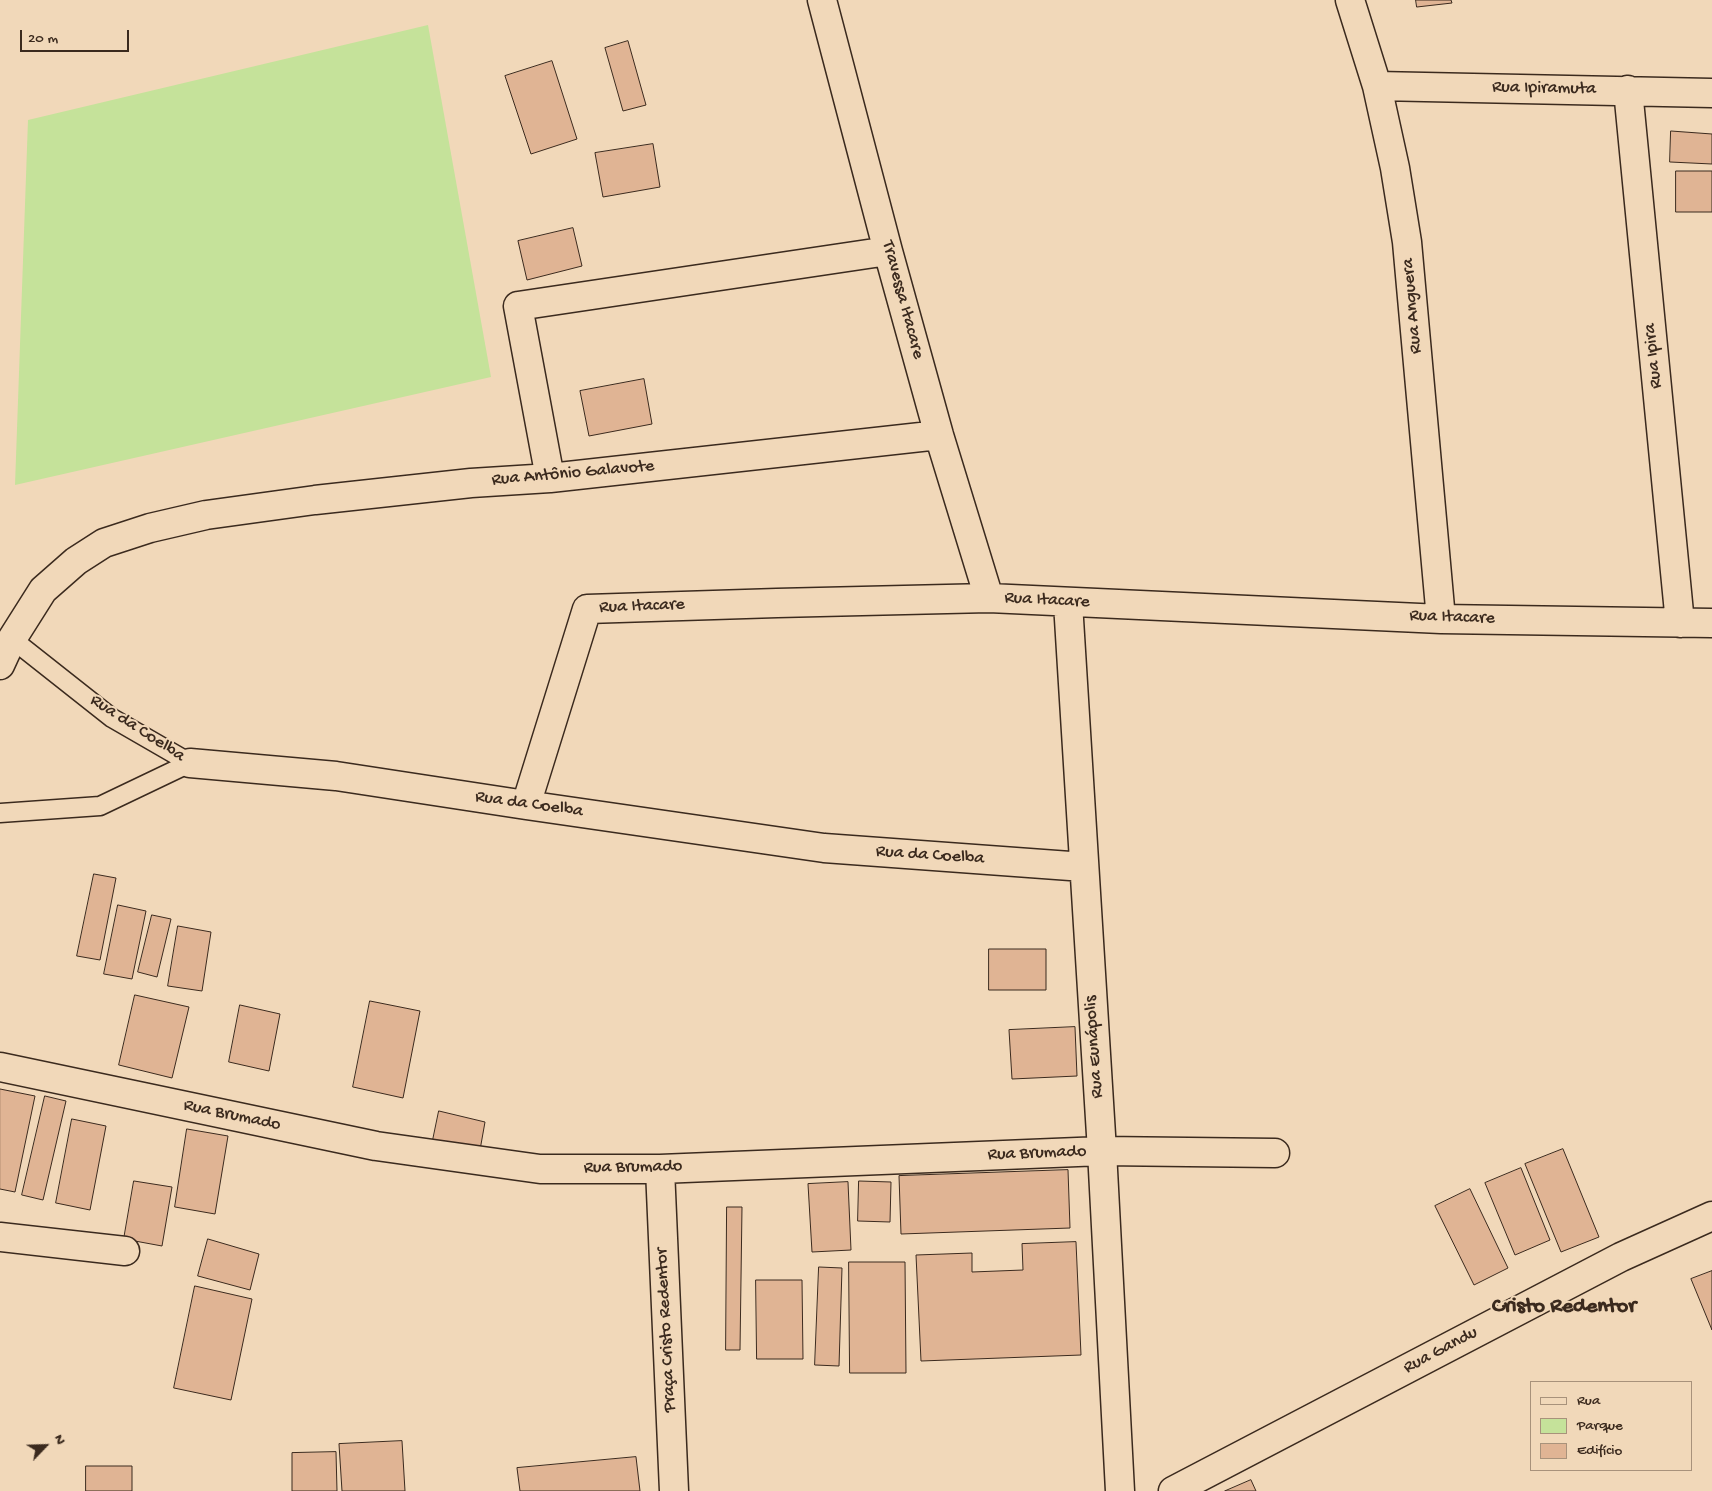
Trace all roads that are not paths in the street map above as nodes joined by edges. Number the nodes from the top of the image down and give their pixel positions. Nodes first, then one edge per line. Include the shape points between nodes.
1 (822, 0) edge
2 (1350, 0) edge
3 (1377, 86) junction
4 (1628, 90) junction
5 (1712, 93) edge
6 (888, 251) junction
7 (939, 435) junction
8 (550, 478) junction
9 (989, 598) junction
10 (1068, 603) junction
11 (1442, 619) junction
12 (1680, 623) junction
13 (1712, 623) edge
14 (12, 639) junction
15 (0, 665) edge
16 (190, 763) junction
17 (526, 805) junction
18 (0, 813) edge
19 (1084, 867) junction
20 (0, 1067) edge
21 (1102, 1151) junction
22 (1275, 1153) dead end
23 (660, 1169) junction
24 (1712, 1216) edge
25 (0, 1237) edge
26 (125, 1251) dead end
27 (674, 1491) edge
28 (1120, 1491) edge
29 (1173, 1491) edge

1 - 6 street, Travessa Itacare
2 - 3 street, Rua Anguera
3 - 4 street, Rua Ipiramuta
3 - 11 street, Rua Anguera via 1407,242
4 - 5 street, Rua Ipiramuta
4 - 12 street, Rua Ipira
6 - 7 street, Travessa Itacare
6 - 8 street via 518,306
7 - 8 street, Rua Antônio Galavote
7 - 9 street, Travessa Itacare
8 - 14 street, Rua Antônio Galavote via 314,500 206,515 150,528 104,543 76,561 43,590
9 - 10 street, Rua Itacare
9 - 17 street, Rua Itacare via 587,609
10 - 11 street, Rua Itacare
10 - 19 street, Rua Eunápolis
11 - 12 street, Rua Itacare
12 - 13 street, Rua Itacare
14 - 15 street, Rua Antônio Galavote
14 - 16 lane, Rua da Coelba via 112,718
16 - 17 street, Rua da Coelba via 336,776
16 - 18 lane via 100,806
17 - 19 street, Rua da Coelba via 824,848
19 - 21 street, Rua Eunápolis
20 - 23 street, Rua Brumado via 376,1146 540,1169
21 - 22 street, Rua Brumado
21 - 23 street, Rua Brumado
21 - 28 street, Rua Eunápolis
23 - 27 street, Praça Cristo Redentor
24 - 29 street, Rua Gandu via 1621,1257
25 - 26 street

